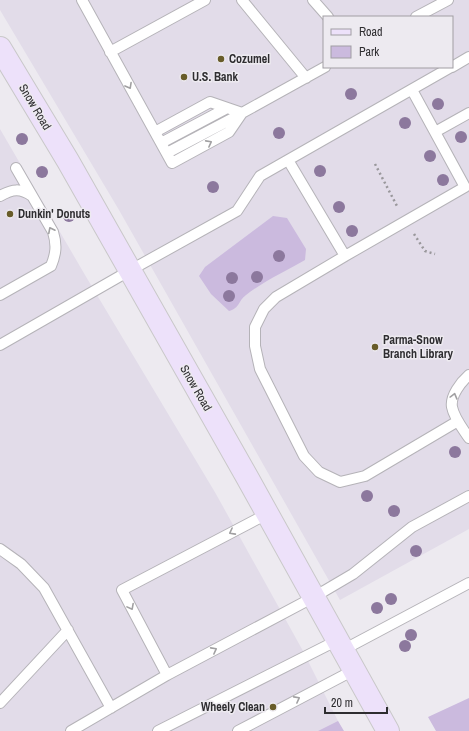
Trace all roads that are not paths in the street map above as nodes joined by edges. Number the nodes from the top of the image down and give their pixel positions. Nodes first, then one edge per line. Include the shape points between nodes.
1 (82, 0) edge
2 (204, 0) edge
3 (242, 0) edge
4 (313, 0) edge
5 (448, 0) edge
6 (327, 16) edge
7 (418, 16) edge
8 (0, 48) edge
9 (110, 52) junction
10 (469, 57) edge
11 (453, 66) edge
12 (324, 68) edge
13 (450, 68) edge
14 (306, 78) junction
15 (412, 90) junction
16 (227, 108) junction
17 (469, 112) edge
18 (242, 113) junction
19 (155, 132) junction
20 (435, 132) junction
21 (161, 143) junction
22 (288, 160) junction
23 (16, 168) dead end
24 (0, 196) edge
25 (32, 196) junction
26 (344, 256) junction
27 (129, 271) junction
28 (0, 295) edge
29 (0, 345) edge
30 (469, 374) edge
31 (458, 421) junction
32 (469, 438) edge
33 (469, 496) edge
34 (267, 514) junction
35 (0, 549) edge
36 (469, 583) edge
37 (314, 597) junction
38 (68, 630) junction
39 (341, 645) junction
40 (354, 670) junction
41 (167, 675) junction
42 (0, 703) edge
43 (111, 708) junction
44 (71, 731) edge
45 (158, 731) edge
46 (238, 731) edge
47 (388, 731) edge

1 - 9 lane
2 - 9 lane
3 - 14 lane
4 - 6 lane
5 - 7 lane
8 - 27 main road, Snow Road
9 -> 19 lane
10 - 11 lane
12 - 14 lane
13 - 15 lane
14 - 18 lane
15 - 20 lane
15 - 22 lane
16 - 18 lane
16 - 19 lane via 210,102
16 - 21 lane
17 - 20 lane
21 -> 18 lane via 172,163 230,132
19 - 21 lane
20 - 26 lane via 465,187
22 - 26 lane
22 - 27 lane via 260,176 237,211
23 - 25 lane
24 - 25 lane via 17,190
28 -> 25 lane via 51,266 56,252 53,232
26 - 31 lane via 276,296 264,309 255,327 255,346 260,369 304,456 319,472 340,482 365,476
27 - 29 lane
27 - 34 main road, Snow Road
31 -> 30 lane via 452,406 453,401 456,390
31 - 32 lane
33 - 37 lane via 412,527 353,574
34 - 37 main road, Snow Road
34 -> 41 lane via 122,590
35 - 38 lane via 21,564 44,588
36 - 39 lane
37 - 39 main road, Snow Road
41 -> 37 lane
38 - 42 lane
38 - 43 lane
39 - 40 main road, Snow Road
39 - 45 lane
46 -> 40 lane
40 - 47 main road, Snow Road
41 - 43 lane
43 - 44 lane

